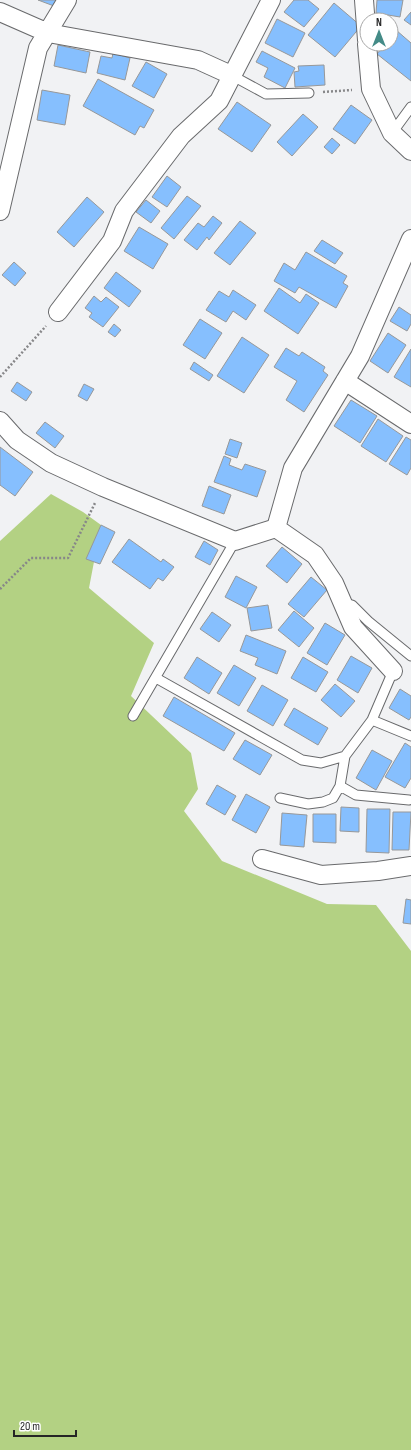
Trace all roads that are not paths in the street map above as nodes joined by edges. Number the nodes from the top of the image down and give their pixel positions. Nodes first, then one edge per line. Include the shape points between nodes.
1 (67, 0) edge
2 (271, 0) edge
3 (364, 0) edge
4 (0, 12) edge
5 (365, 12) edge
6 (48, 33) junction
7 (368, 52) edge
8 (231, 75) junction
9 (309, 93) road end
10 (411, 107) edge
11 (392, 132) junction
12 (411, 151) edge
13 (0, 211) edge
14 (411, 239) edge
15 (58, 312) road end
16 (345, 381) junction
17 (0, 421) edge
18 (411, 424) edge
19 (276, 528) junction
20 (235, 541) junction
21 (342, 602) junction
22 (411, 656) edge
23 (393, 671) joint
24 (156, 678) junction
25 (133, 716) dead end
26 (372, 720) junction
27 (411, 736) edge
28 (345, 756) junction
29 (340, 786) junction
30 (280, 798) dead end
31 (409, 800) dead end
32 (262, 859) dead end
33 (411, 866) edge

1 - 6 street
2 - 8 street
3 - 5 street
4 - 6 street
6 - 8 street via 198,60
6 - 13 street via 38,48
7 - 11 street via 371,89
8 - 9 lane via 266,94
8 - 15 street via 219,101 181,136 124,211 112,241
10 - 11 lane
11 - 12 street
14 - 16 street via 360,356
16 - 18 street
16 - 19 street via 293,468
17 - 20 street via 17,440 51,463
19 - 20 street
19 - 21 street via 315,555 334,584
20 - 24 lane
21 - 22 lane via 352,605
21 - 23 street via 353,627
23 - 26 lane
24 - 25 lane
24 - 28 lane via 302,760 321,763
26 - 27 lane
26 - 28 lane
28 - 29 lane
29 - 30 lane via 333,798 323,802 308,804
29 - 31 lane via 356,796
32 - 33 street via 320,875

